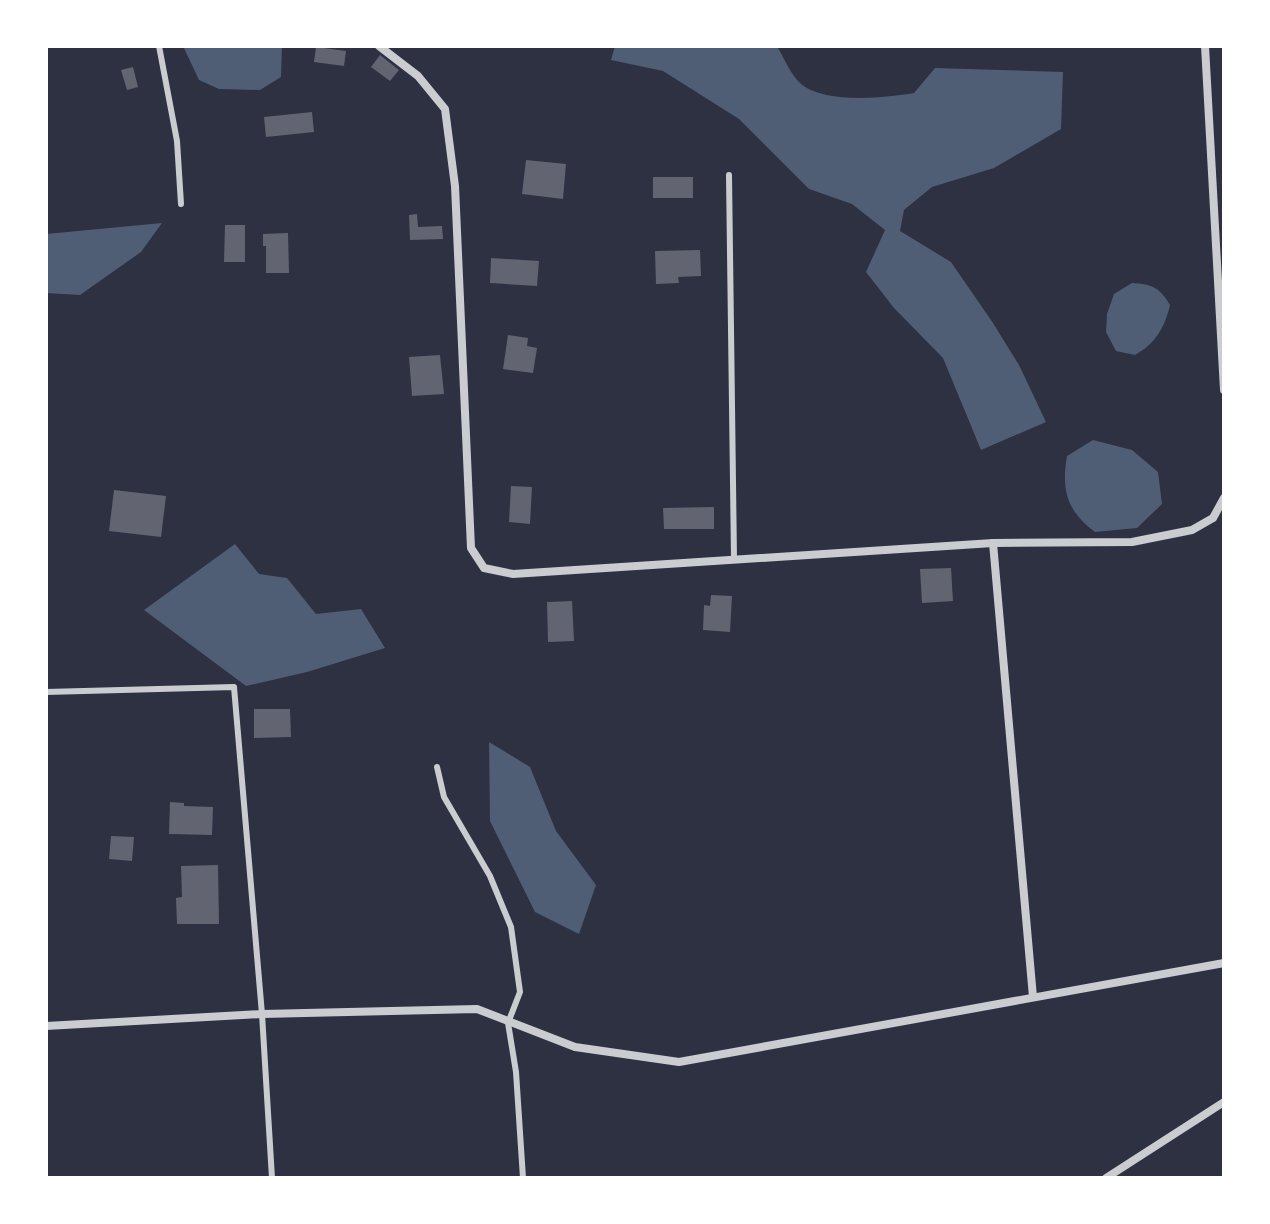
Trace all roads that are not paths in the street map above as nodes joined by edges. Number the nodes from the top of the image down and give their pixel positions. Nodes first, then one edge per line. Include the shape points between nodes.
1 (159, 46) edge
2 (379, 46) edge
3 (1205, 46) edge
4 (729, 175) dead end
5 (181, 204) dead end
6 (1224, 390) edge
7 (1224, 498) edge
8 (993, 543) junction
9 (734, 559) junction
10 (46, 692) edge
11 (437, 767) dead end
12 (1224, 963) edge
13 (1033, 997) junction
14 (262, 1014) junction
15 (508, 1023) junction
16 (46, 1026) edge
17 (1224, 1102) edge
18 (272, 1178) edge
19 (523, 1178) edge
20 (1106, 1178) edge

1 - 5 lane via 177,141
2 - 9 street via 418,76 445,109 455,186 471,548 484,568 513,574
3 - 6 street
4 - 9 lane
7 - 8 street via 1213,518 1192,530 1132,542
8 - 9 street
8 - 13 street
10 - 14 lane via 234,687
11 - 15 lane via 444,797 484,864 511,927 520,992
12 - 13 street
13 - 15 street via 679,1062 575,1047
14 - 15 street via 477,1009
14 - 16 street
14 - 18 lane
15 - 19 lane
17 - 20 street

